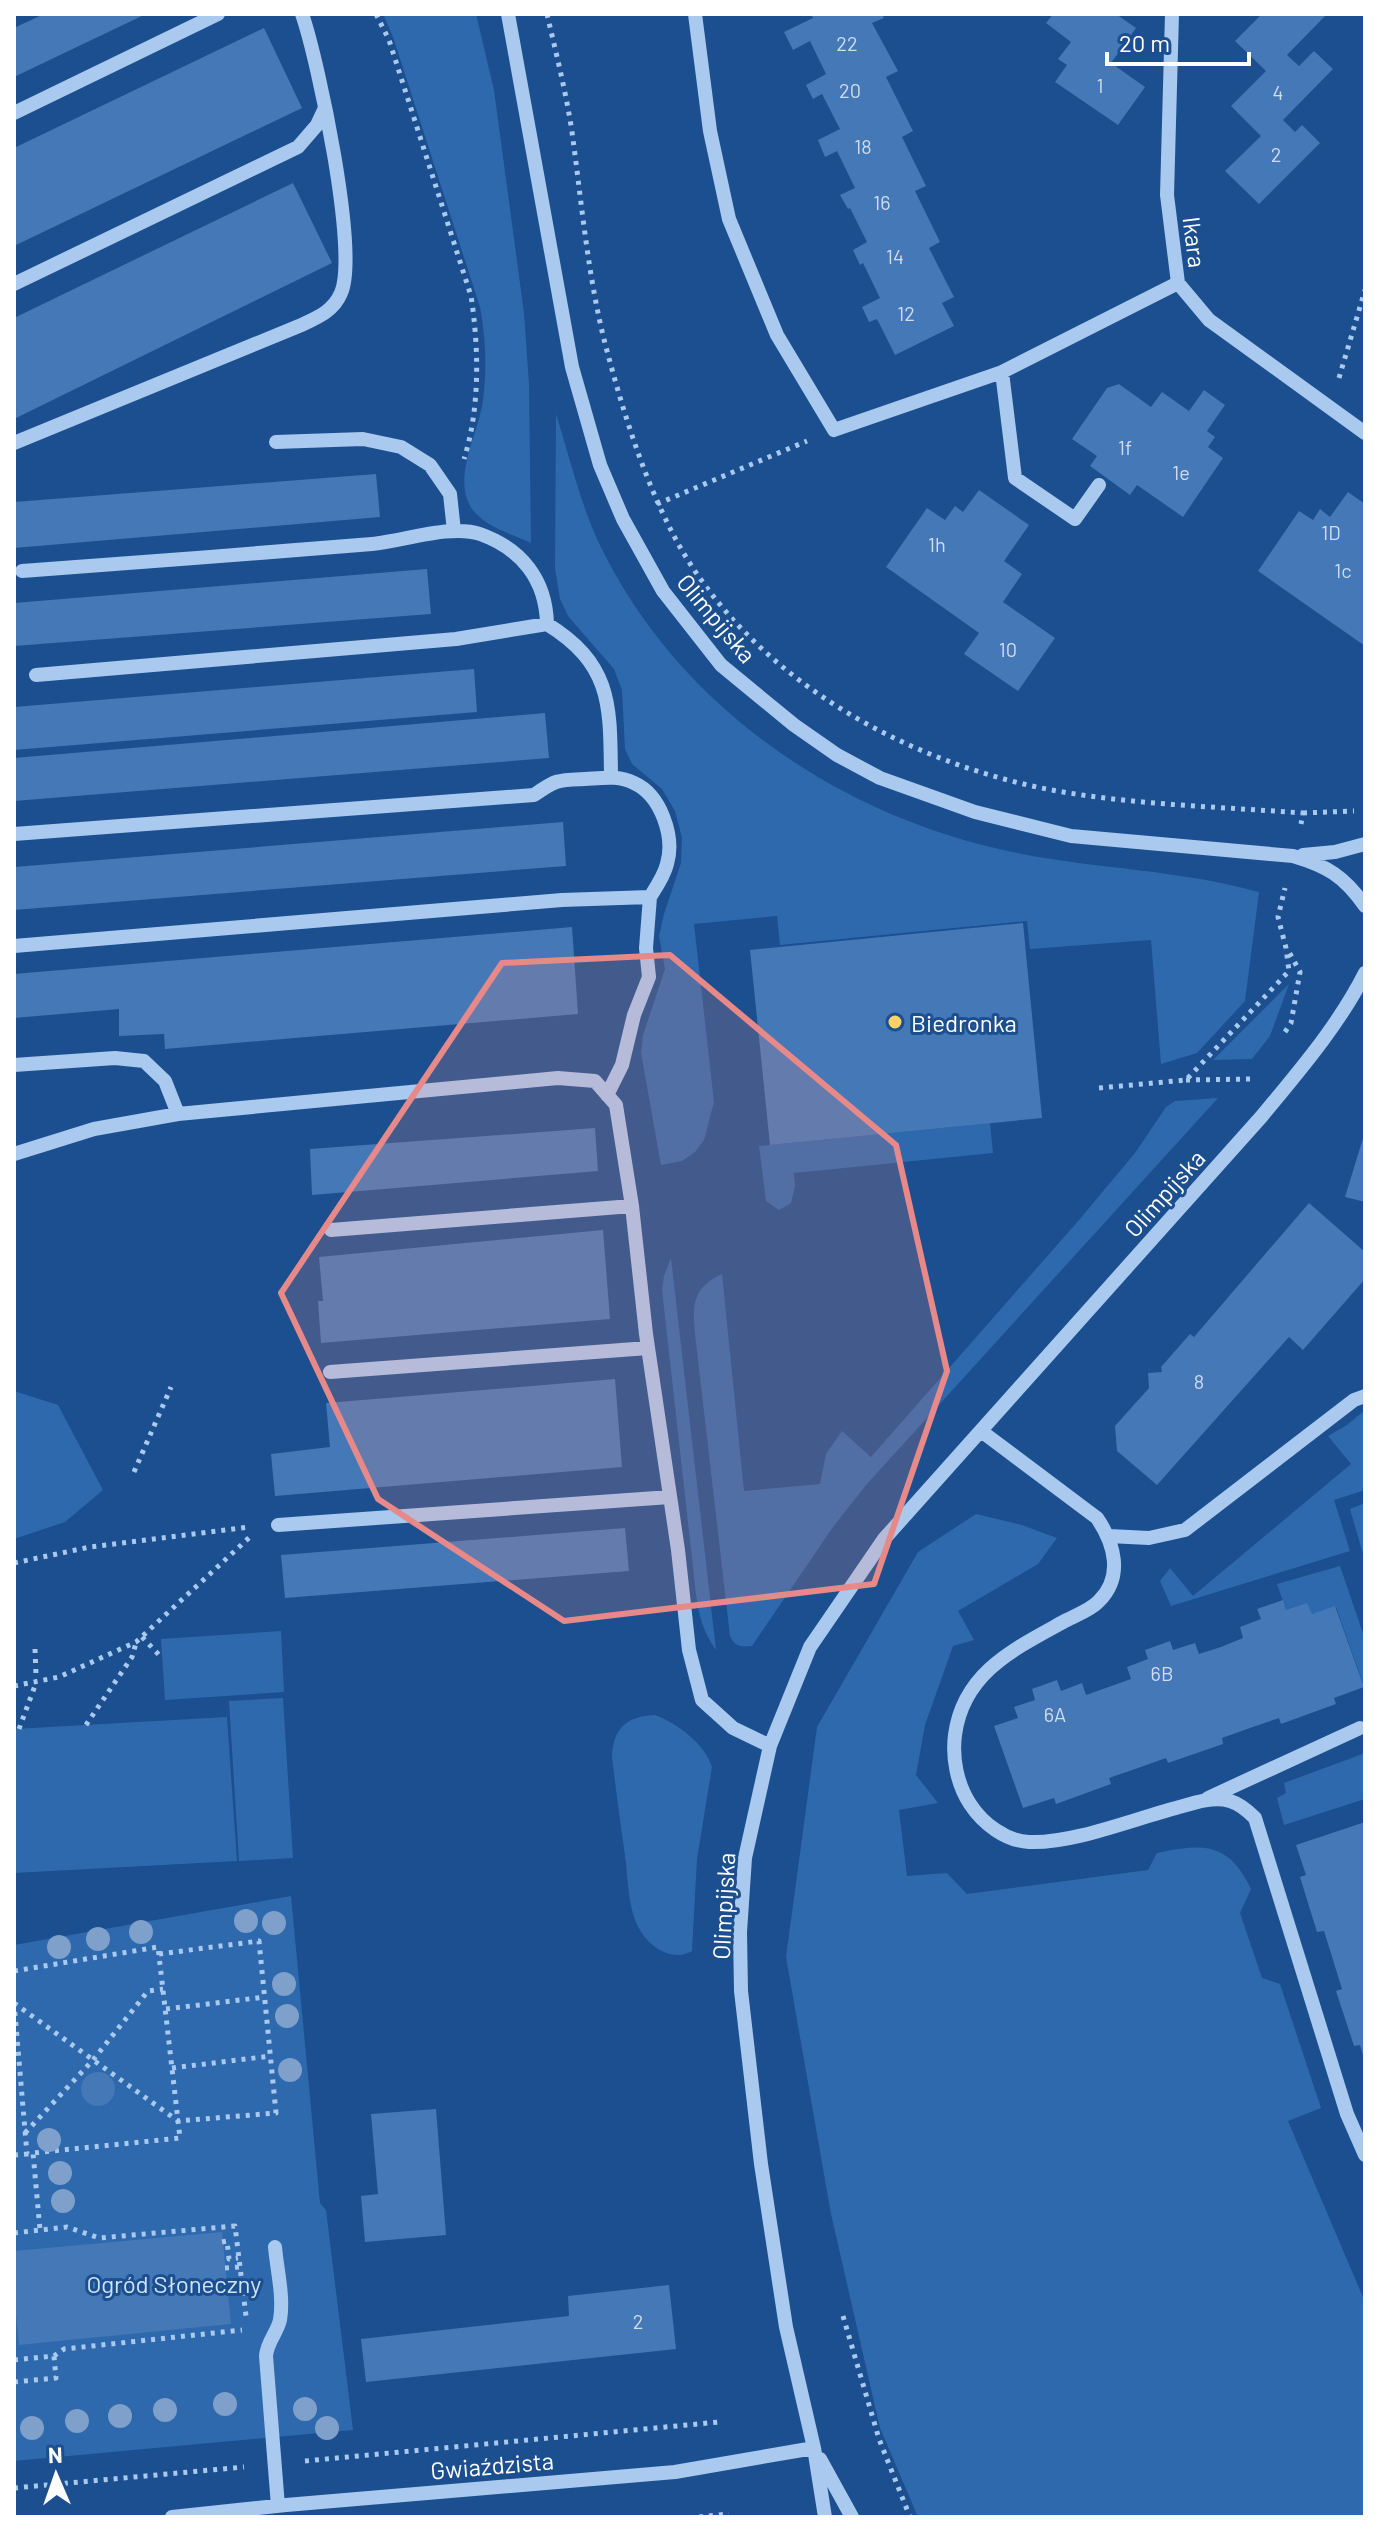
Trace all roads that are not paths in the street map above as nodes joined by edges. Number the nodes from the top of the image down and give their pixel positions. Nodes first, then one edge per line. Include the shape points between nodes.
1 (218, 14) edge
2 (302, 14) edge
3 (508, 14) edge
4 (695, 14) edge
5 (1172, 14) edge
6 (325, 108) junction
7 (14, 113) edge
8 (1178, 283) junction
9 (14, 284) edge
10 (1002, 372) junction
11 (1365, 433) edge
12 (276, 442) dead end
13 (14, 443) edge
14 (1099, 485) dead end
15 (454, 531) junction
16 (22, 571) dead end
17 (547, 624) junction
18 (36, 675) dead end
19 (611, 777) junction
20 (14, 834) edge
21 (1365, 844) edge
22 (1293, 856) junction
23 (650, 897) junction
24 (1365, 906) edge
25 (14, 946) edge
26 (1365, 973) edge
27 (14, 1065) edge
28 (607, 1095) junction
29 (178, 1114) junction
30 (14, 1154) edge
31 (632, 1206) junction
32 (331, 1230) dead end
33 (648, 1348) junction
34 (330, 1372) dead end
35 (1365, 1396) edge
36 (981, 1431) junction
37 (670, 1497) junction
38 (270, 1525) road end
39 (1109, 1536) junction
40 (1360, 1728) dead end
41 (770, 1746) junction
42 (1200, 1801) junction
43 (1365, 2155) edge
44 (275, 2247) dead end
45 (814, 2448) junction
46 (278, 2506) junction
47 (172, 2517) edge
48 (825, 2517) edge
49 (852, 2517) edge

1 - 7 street
2 - 6 street
3 - 22 street, Olimpijska via 572,367 600,465 663,591 721,665 837,755 880,778 975,812 1071,836
4 - 10 street via 710,131 729,219 777,335 834,430
5 - 8 street, Ikara via 1167,195
6 - 9 street via 298,147
6 - 13 street via 347,245 342,291 328,312
8 - 10 street
8 - 11 street, Ikara via 1209,320
10 - 14 street via 1015,478 1075,519
12 - 15 street via 363,439 401,447 430,465 450,494
15 - 16 street via 377,543
15 - 17 street via 477,533 522,557 536,575
17 - 18 street via 456,639
17 - 19 street via 571,639 603,684 610,711
19 - 20 street via 554,781 534,795
19 - 23 street via 647,791 663,815 668,861
21 - 22 street, Olimpijska
22 - 24 street, Olimpijska via 1327,867
23 - 25 street
23 - 28 street via 649,977 622,1065
26 - 36 street, Olimpijska via 1304,1066
27 - 29 street via 144,1061 165,1081
28 - 29 street via 595,1081 558,1078
28 - 31 street via 616,1105
29 - 30 street via 94,1129
31 - 32 street
31 - 33 street
33 - 34 street
33 - 37 street
35 - 39 street via 1185,1530 1149,1538
36 - 39 street via 1097,1518
36 - 41 street, Olimpijska via 884,1539 810,1647
37 - 38 street
37 - 41 street via 689,1650 702,1700 733,1728
39 - 42 street via 1115,1562 1111,1584 1099,1602 1028,1641 980,1676 958,1716 953,1750 960,1783 971,1806 998,1833 1028,1842 1069,1838
40 - 42 street
41 - 45 street, Olimpijska via 745,1858 741,1991 786,2327
42 - 43 street via 1228,1800 1255,1818 1347,2114
44 - 46 street via 280,2314 266,2356
45 - 46 street, Gwiaździsta via 675,2472
45 - 48 street, Olimpijska
45 - 49 street, Olimpijska
46 - 47 street, Gwiaździsta

